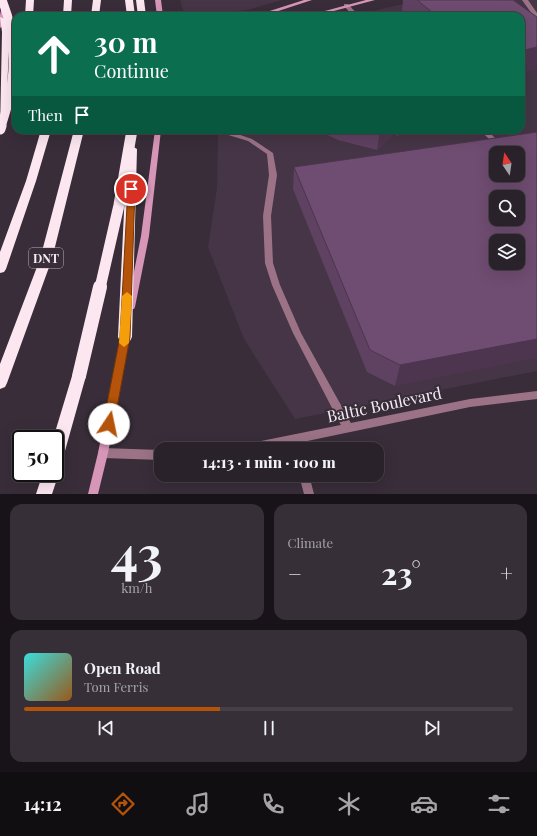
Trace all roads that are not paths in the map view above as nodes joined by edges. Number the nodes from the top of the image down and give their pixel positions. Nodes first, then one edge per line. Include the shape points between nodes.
1 (2, 0) edge
2 (6, 0) edge
3 (30, 0) edge
4 (68, 0) edge
5 (97, 0) edge
6 (128, 0) edge
7 (140, 0) edge
8 (158, 0) edge
9 (309, 0) edge
10 (372, 0) edge
11 (525, 0) edge
12 (344, 4) junction
13 (29, 12) edge
14 (67, 12) edge
15 (96, 12) edge
16 (130, 12) edge
17 (142, 12) edge
18 (160, 12) edge
19 (270, 12) edge
20 (321, 12) edge
21 (352, 12) edge
22 (537, 17) edge
23 (1, 23) edge
24 (12, 94) edge
25 (7, 112) junction
26 (0, 130) edge
27 (45, 134) edge
28 (78, 134) edge
29 (131, 134) edge
30 (132, 134) edge
31 (158, 134) edge
32 (232, 134) edge
33 (487, 134) edge
34 (500, 146) edge
35 (0, 268) edge
36 (125, 337) junction
37 (0, 383) edge
38 (537, 395) edge
39 (348, 428) junction
40 (63, 430) edge
41 (304, 442) edge
42 (103, 453) junction
43 (154, 455) edge
44 (47, 482) edge
45 (306, 482) edge
46 (44, 494) edge
47 (93, 494) edge
48 (309, 494) edge

1 - 25 highway, bridge via 11,27 12,49
2 - 23 main road
3 - 13 highway
4 - 14 highway
5 - 15 highway
6 - 16 highway
7 - 17 highway
8 - 18 main road
9 - 19 main road
10 - 12 main road
11 - 22 street
12 - 20 main road
12 - 21 street
23 - 26 highway via 6,32
24 - 25 highway, bridge
25 - 26 highway, bridge
27 - 35 highway
28 - 37 highway, DNT via 46,259
29 - 40 highway, bridge via 119,205 79,376
30 - 36 highway
31 - 36 main road via 145,236
32 - 39 street via 250,140 270,153 273,175 266,216 269,263 297,333
33 - 34 street
36 - 42 main road
38 - 39 street, Baltic Boulevard via 470,403
39 - 41 street, Baltic Boulevard
42 - 43 street
42 - 47 main road
44 - 46 highway
45 - 48 street

